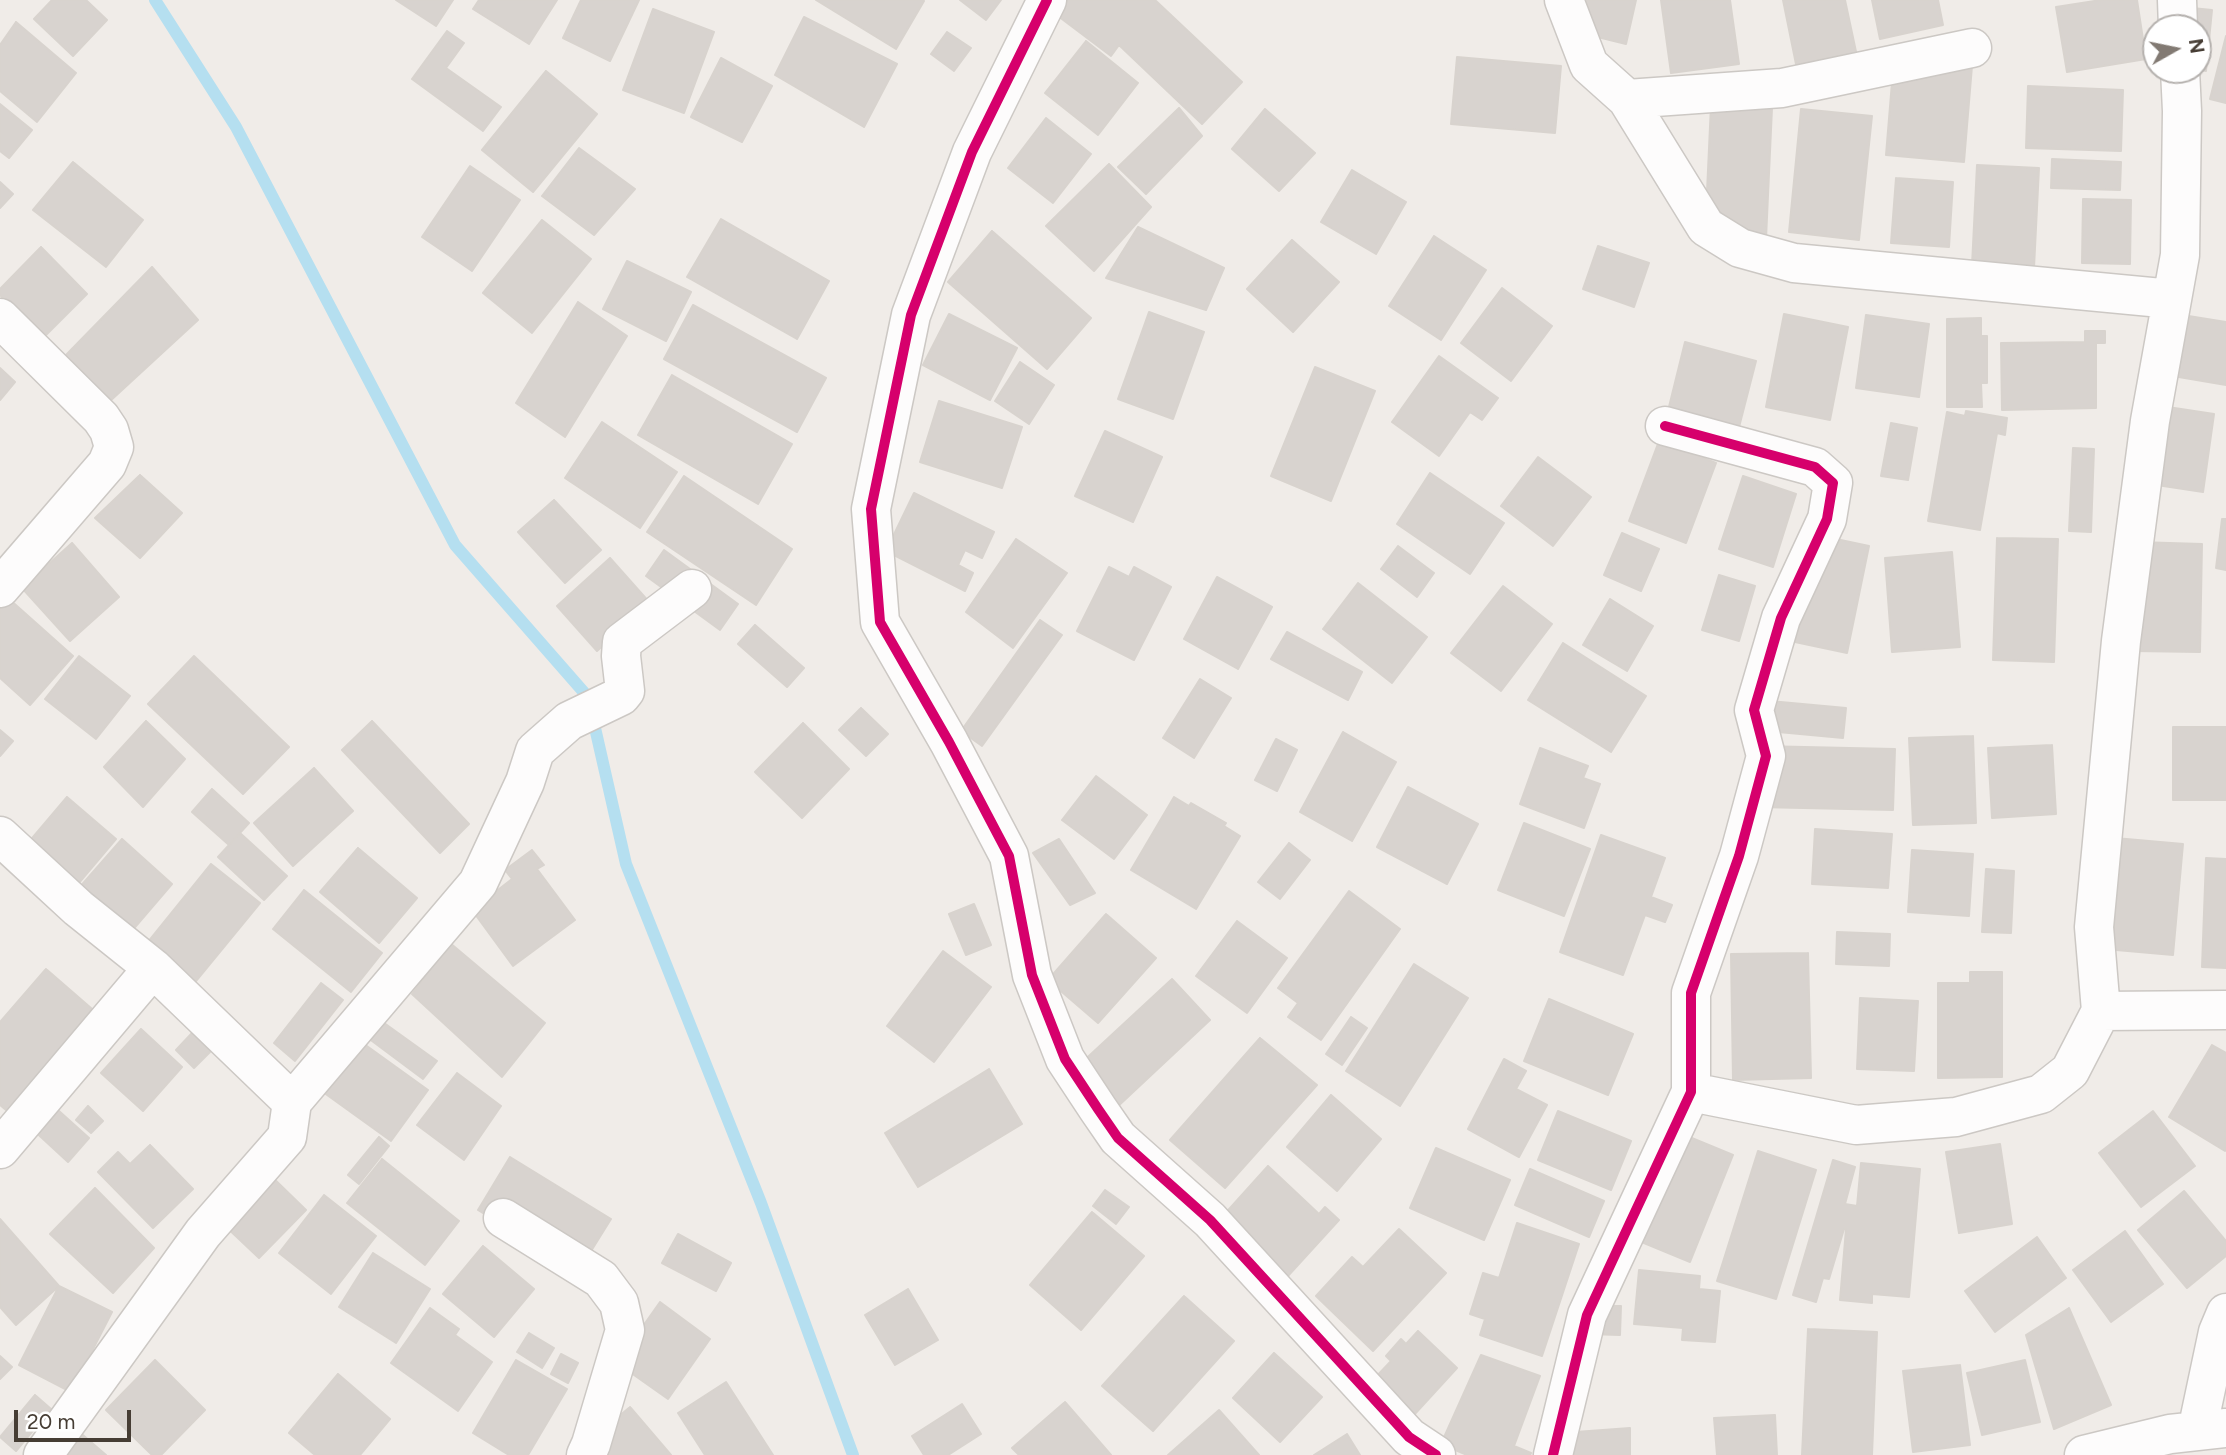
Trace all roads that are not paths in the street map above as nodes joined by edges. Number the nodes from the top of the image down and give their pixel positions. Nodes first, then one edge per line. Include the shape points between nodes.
1 (1047, 0) edge
2 (1564, 0) edge
3 (1972, 48) dead end
4 (2181, 84) edge
5 (1627, 99) junction
6 (2172, 299) junction
7 (0, 318) edge
8 (1665, 426) dead end
9 (0, 589) edge
10 (692, 589) dead end
11 (0, 836) edge
12 (153, 968) junction
13 (2226, 1010) edge
14 (2101, 1011) junction
15 (1691, 1092) junction
16 (292, 1102) junction
17 (0, 1149) edge
18 (503, 1218) dead end
19 (2226, 1313) edge
20 (2212, 1430) edge
21 (43, 1455) edge
22 (586, 1455) edge
23 (1436, 1455) edge
24 (1553, 1455) edge
25 (2084, 1455) edge

1 - 23 street via 972,152 911,315 872,509 880,622 1009,856 1032,975 1065,1059 1118,1138 1210,1220 1409,1437
2 - 5 street via 1590,65
3 - 5 street via 1782,88
4 - 6 street via 2180,255
5 - 6 street via 1706,227 1740,248 1794,263
6 - 14 street via 2150,421 2121,641 2094,927
7 - 9 street via 101,418 114,447 107,464
8 - 15 street via 1815,467 1833,482 1827,519 1781,618 1754,710 1766,755 1739,856 1691,993
10 - 16 street via 622,642 625,691 621,696 585,713 535,751 478,883
11 - 12 street via 78,908
12 - 16 street
12 - 17 street
13 - 14 street
14 - 15 street via 2070,1071 2041,1094 1956,1117 1856,1125
15 - 24 street via 1587,1315
16 - 21 street via 288,1137 203,1234
18 - 22 street via 601,1279 619,1303 625,1330
19 - 20 street via 2218,1332
20 - 25 street via 2169,1434

